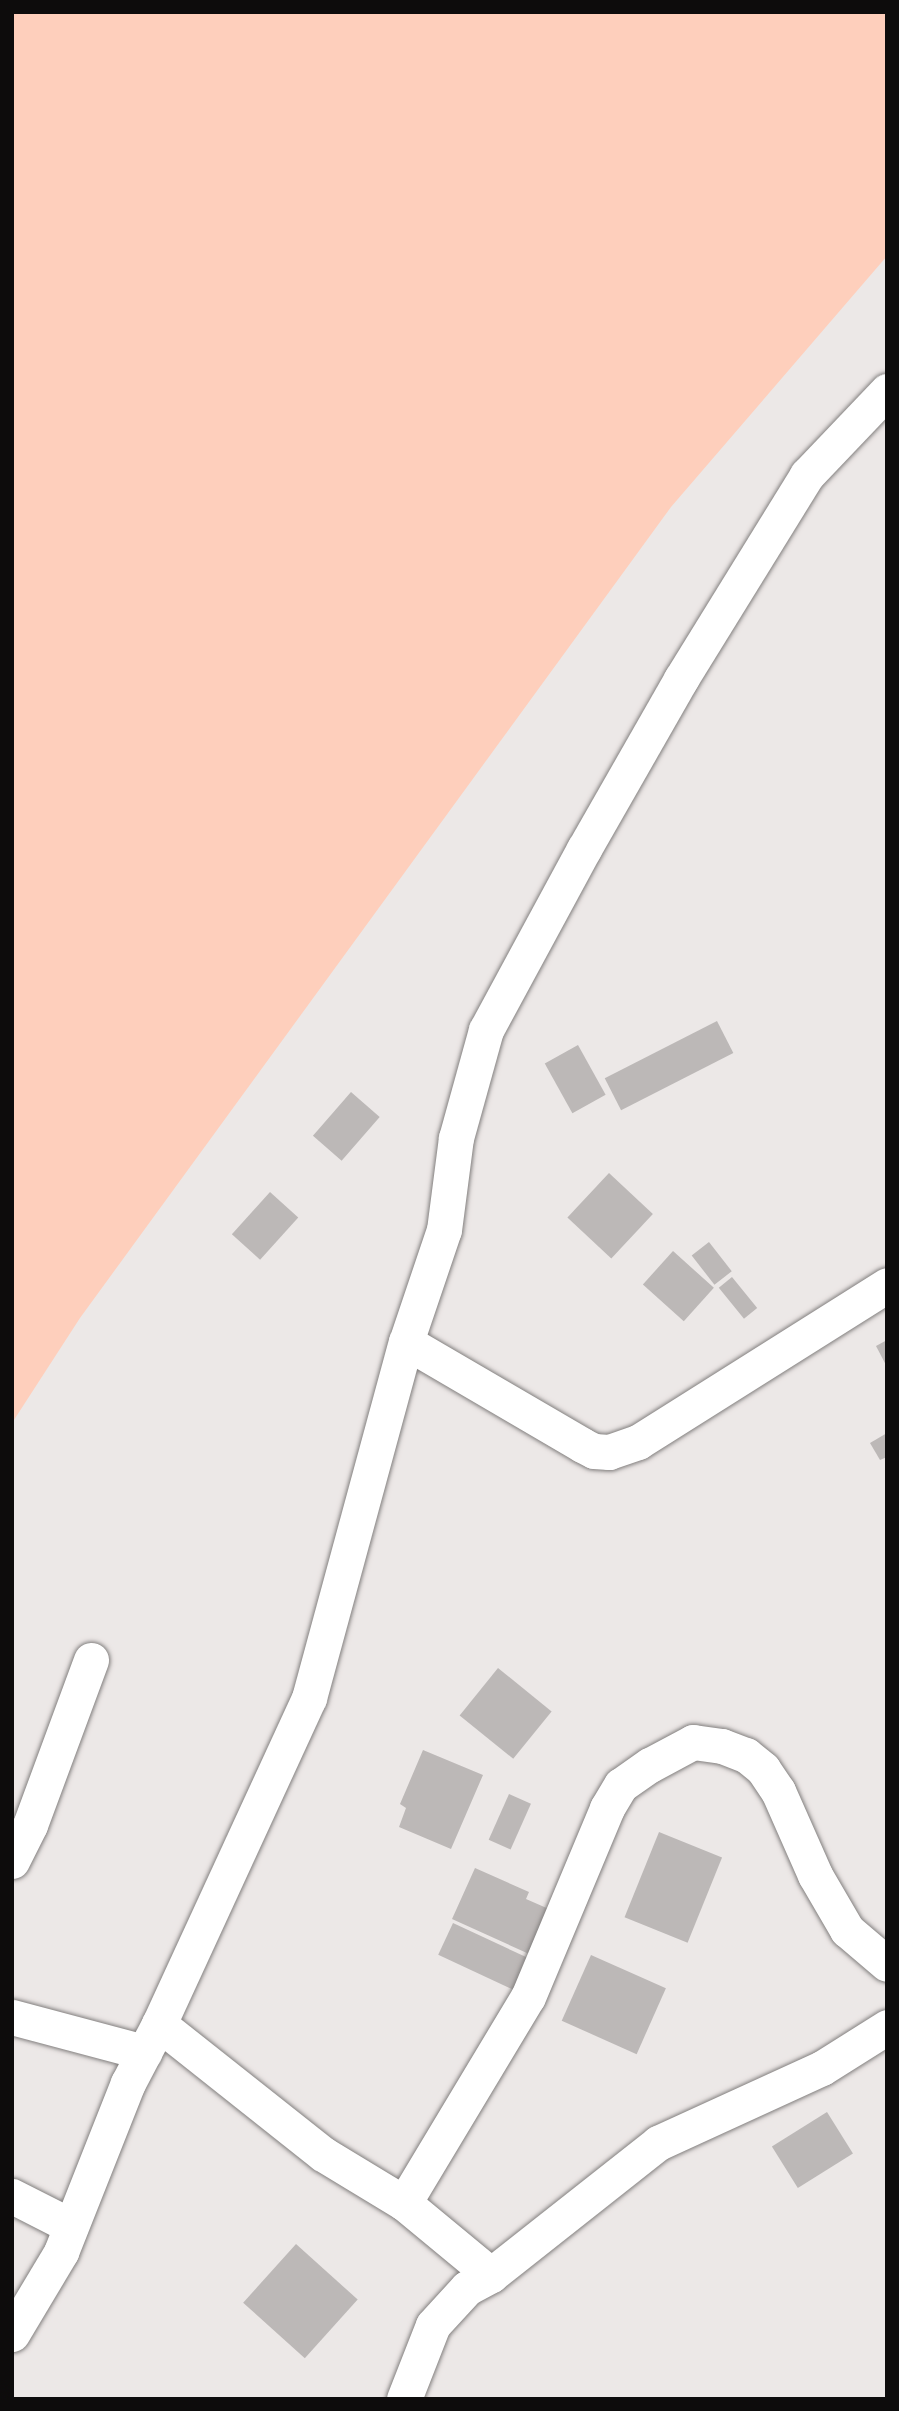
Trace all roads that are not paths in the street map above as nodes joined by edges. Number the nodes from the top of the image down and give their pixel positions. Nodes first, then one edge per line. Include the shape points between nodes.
1 (887, 391) edge
2 (887, 1285) edge
3 (406, 1342) junction
4 (91, 1660) dead end
5 (12, 1861) edge
6 (887, 1964) edge
7 (12, 2017) edge
8 (887, 2027) edge
9 (152, 2038) junction
10 (12, 2196) edge
11 (404, 2203) junction
12 (71, 2226) junction
13 (491, 2275) junction
14 (12, 2334) edge
15 (404, 2399) edge

1 - 3 street via 807,475 681,679 486,1030 456,1139 444,1230
2 - 3 street via 638,1442 609,1452 582,1445
3 - 9 street via 309,1698
4 - 5 street via 30,1825
6 - 11 street via 847,1930 763,1769 746,1755 693,1742 621,1785 607,1808 528,1997
7 - 9 street
8 - 13 street via 822,2068 658,2143
9 - 11 street
9 - 12 street via 128,2083
10 - 12 street
11 - 13 street
12 - 14 street via 61,2252
13 - 15 street via 467,2288 433,2325

